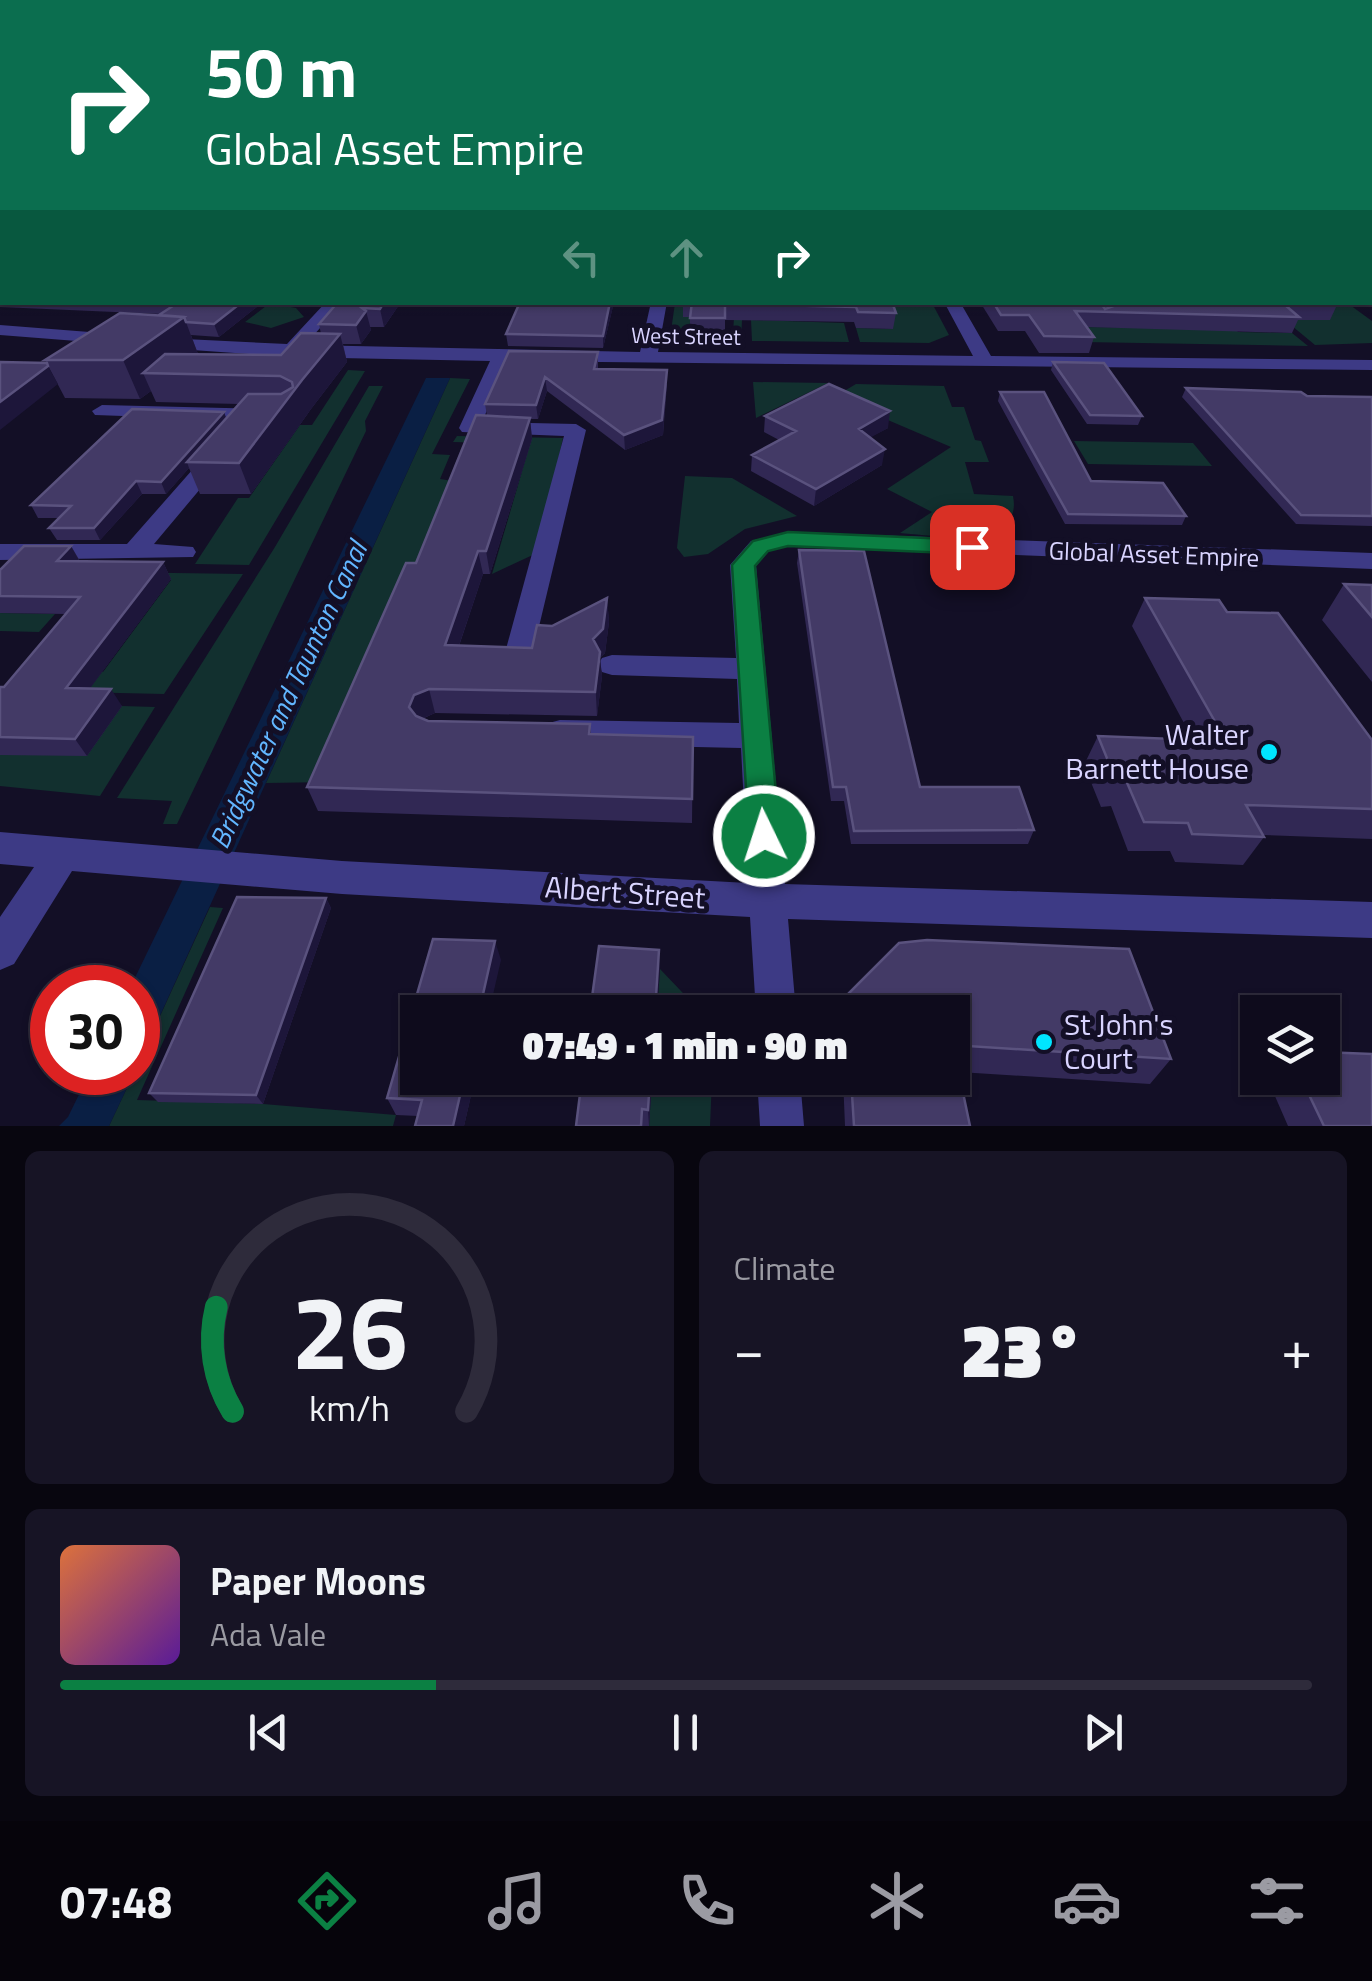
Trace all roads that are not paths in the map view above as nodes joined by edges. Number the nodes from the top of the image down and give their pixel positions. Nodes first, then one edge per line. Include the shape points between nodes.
1 (328, 305) edge
2 (658, 305) edge
3 (954, 305) edge
4 (0, 330) edge
5 (289, 352) junction
6 (501, 356) junction
7 (648, 358) junction
8 (986, 363) junction
9 (1372, 367) edge
10 (102, 411) dead end
11 (252, 414) junction
12 (289, 415) edge
13 (0, 552) edge
14 (134, 552) junction
15 (184, 552) dead end
16 (1372, 562) edge
17 (518, 660) edge
18 (612, 666) dead end
19 (752, 668) junction
20 (530, 731) edge
21 (757, 736) junction
22 (0, 848) edge
23 (63, 854) junction
24 (770, 902) junction
25 (1372, 920) edge
26 (0, 951) edge
27 (775, 995) edge
28 (781, 1095) edge
29 (782, 1126) edge

1 - 5 street
2 - 7 street
3 - 8 street
4 - 5 street, West Street
5 - 6 street, West Street
6 - 7 street, West Street
6 - 17 street via 469,428 576,430
7 - 8 street, West Street
8 - 9 street, West Street
10 - 11 street
11 - 12 street
11 - 14 street
13 - 14 street
14 - 15 street
16 - 19 street, Global Asset Empire via 788,539 760,546 744,565
18 - 19 street
19 - 21 street, Global Asset Empire
20 - 21 street
21 - 24 street, Global Asset Empire
22 - 23 street, Albert Street
23 - 24 street, Albert Street
23 - 26 street
24 - 25 street, Albert Street
24 - 27 street, Global Asset Empire
28 - 29 street

